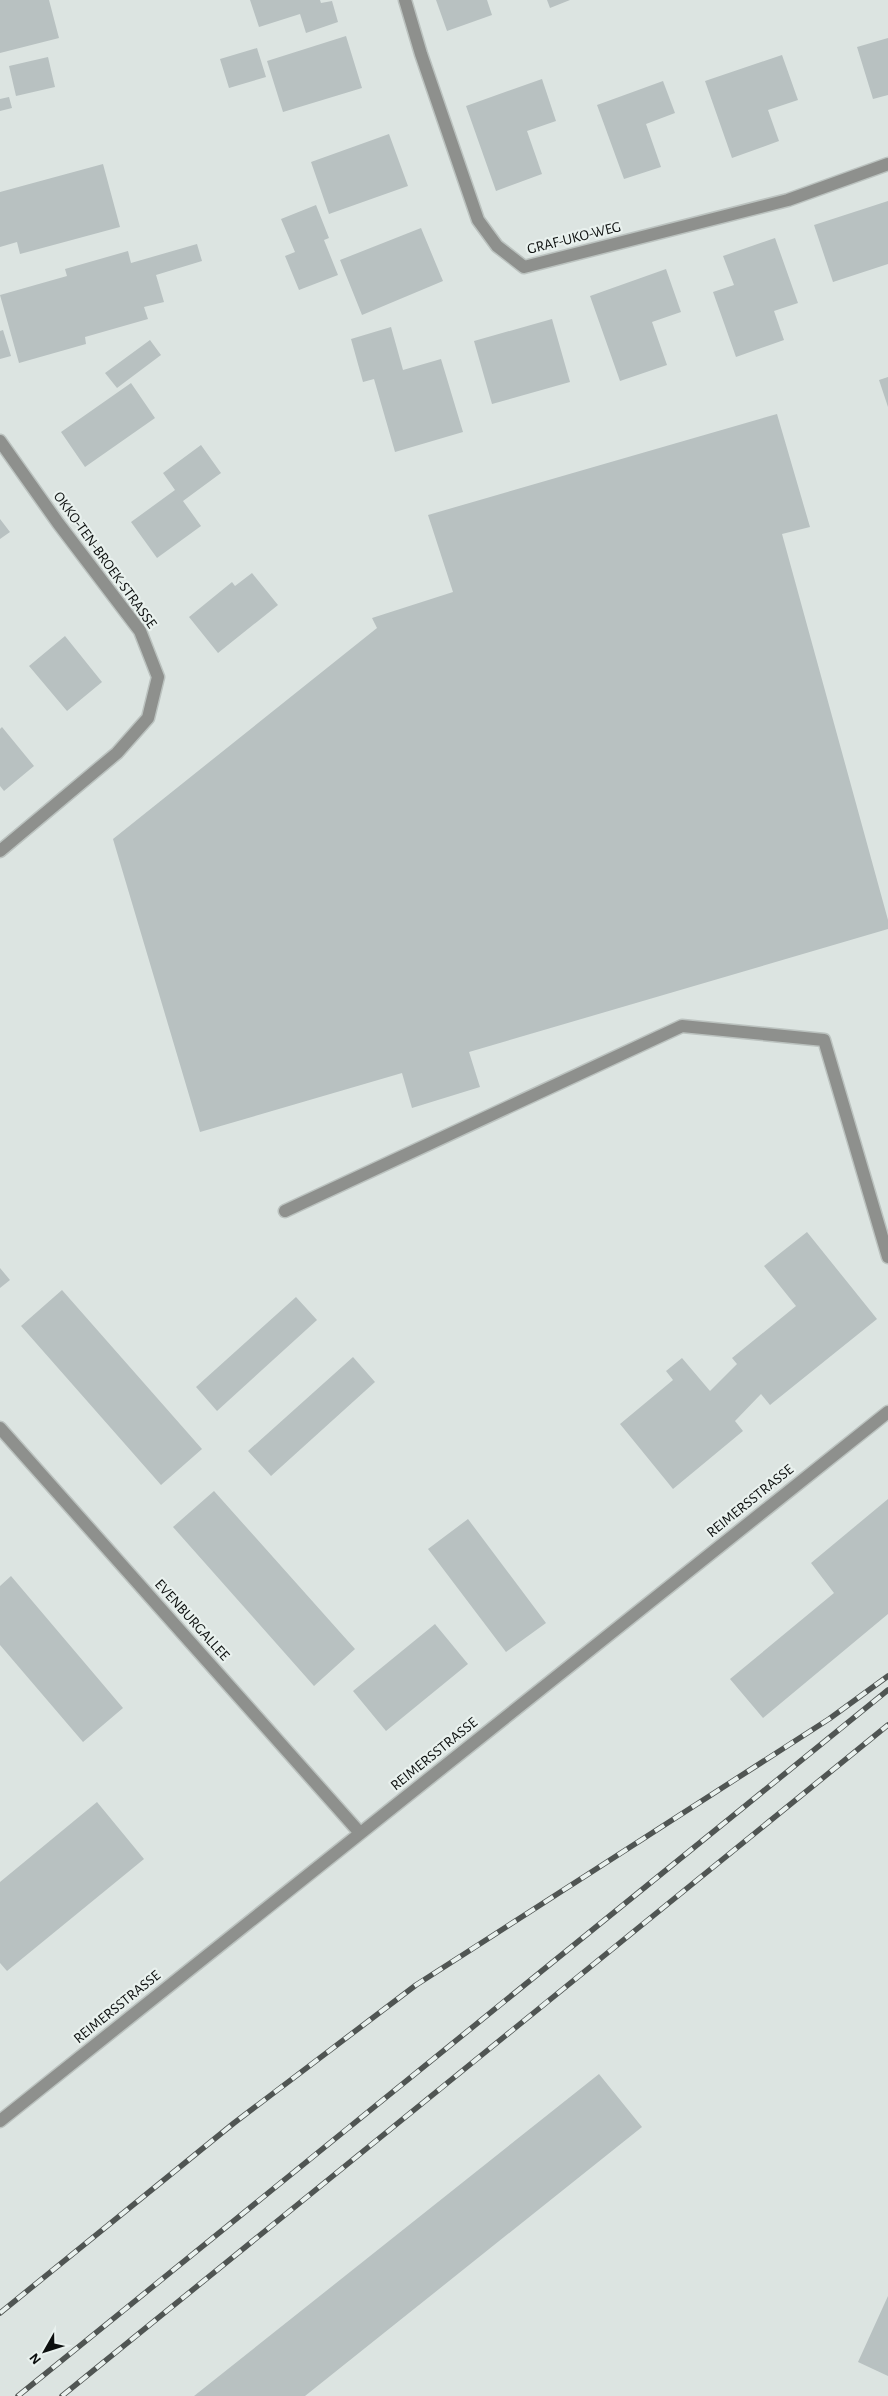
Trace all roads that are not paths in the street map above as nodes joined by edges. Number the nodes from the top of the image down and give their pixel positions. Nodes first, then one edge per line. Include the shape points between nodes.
1 (405, 0) edge
2 (888, 164) edge
3 (0, 441) edge
4 (0, 851) edge
5 (285, 1211) dead end
6 (888, 1257) edge
7 (888, 1412) edge
8 (0, 1428) edge
9 (360, 1833) junction
10 (0, 2122) edge

1 - 2 street, GRAF-UKO-WEG via 478,220 497,246 524,267 788,200
3 - 4 street, OKKO-TEN-BROEK-STRASSE via 140,631 158,678 148,718 117,753
5 - 6 street via 682,1026 824,1040
7 - 9 street, REIMERSSTRASSE
8 - 9 street, EVENBURGALLEE
9 - 10 street, REIMERSSTRASSE

